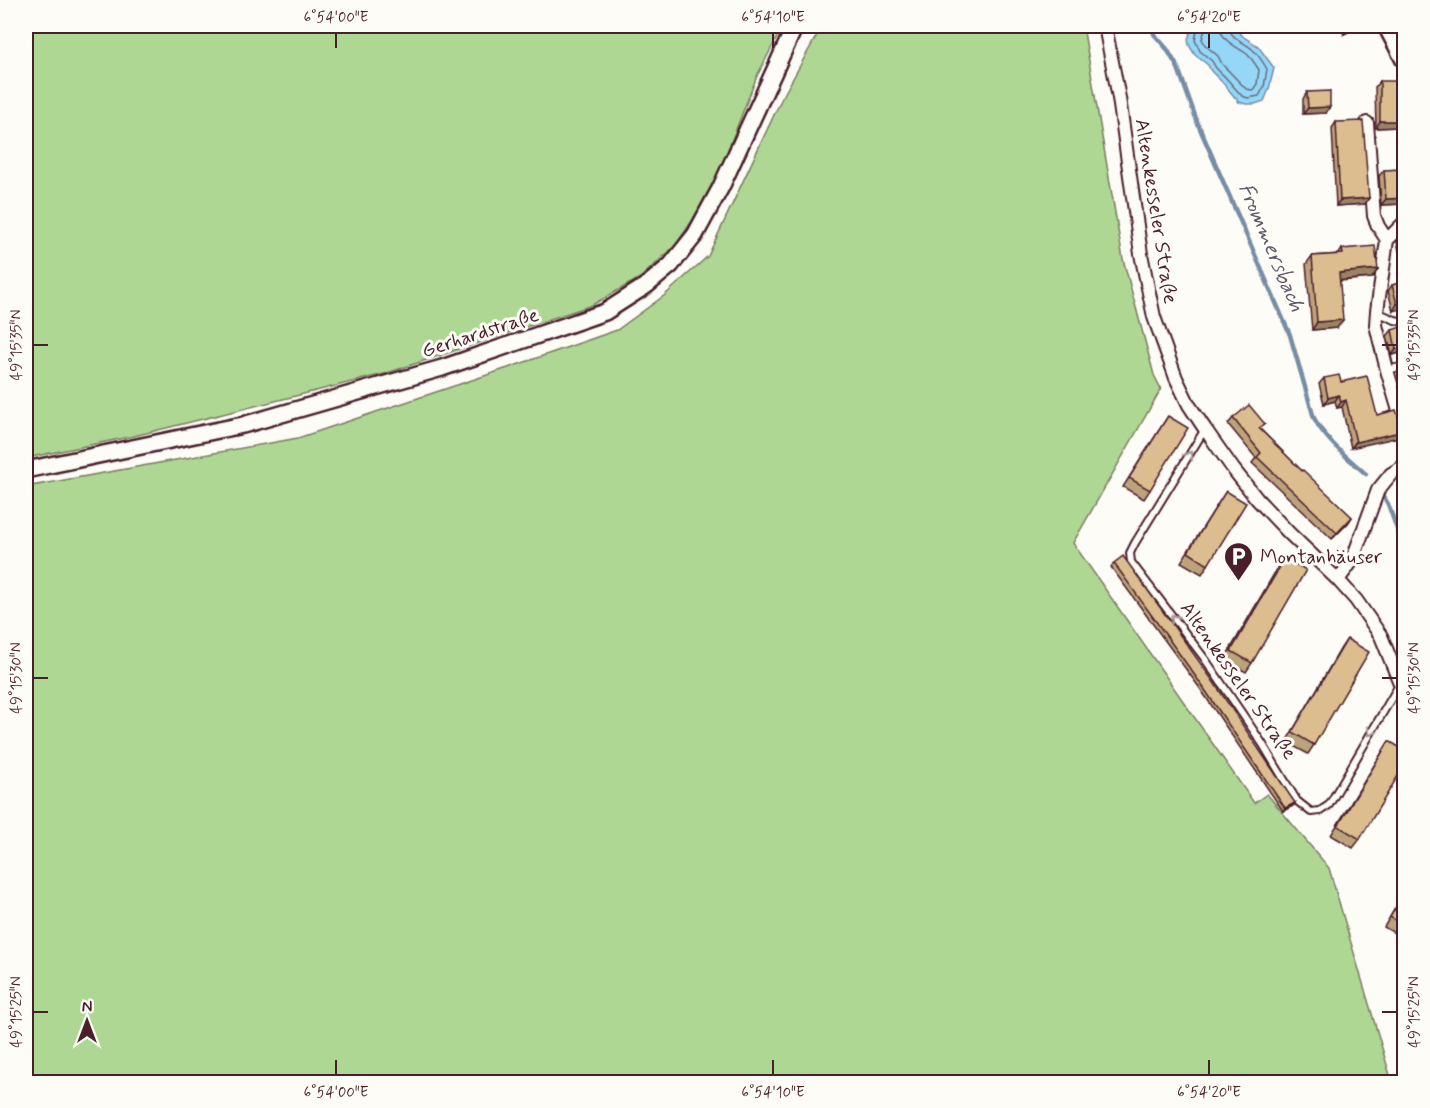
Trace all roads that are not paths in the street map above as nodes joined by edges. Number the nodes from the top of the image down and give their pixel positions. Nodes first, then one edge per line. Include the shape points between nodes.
1 (795, 26) edge
2 (1105, 26) edge
3 (1386, 26) edge
4 (1404, 60) edge
5 (1367, 123) dead end
6 (1404, 223) edge
7 (1387, 240) junction
8 (1377, 311) junction
9 (1404, 322) edge
10 (1404, 366) edge
11 (1387, 370) junction
12 (1404, 428) edge
13 (1205, 429) junction
14 (1404, 466) edge
15 (26, 470) edge
16 (1338, 580) junction
17 (1402, 687) edge

1 - 15 street, Gerhardstraße via 695,235 671,265 605,312 442,368 243,425
2 - 13 street, Altenkesseler Straße via 1154,317 1176,378
3 - 4 street
5 - 7 street via 1374,216
6 - 7 street
7 - 8 street
8 - 9 lane
8 - 11 street via 1376,325
10 - 11 lane
11 - 12 street
13 - 16 street, Altenkesseler Straße via 1257,499
17 -> 13 lane, Altenkesseler Straße via 1329,805 1311,812 1297,801 1205,659 1131,562 1135,543
14 - 16 street via 1377,490 1352,561
16 - 17 street, Altenkesseler Straße via 1381,636

